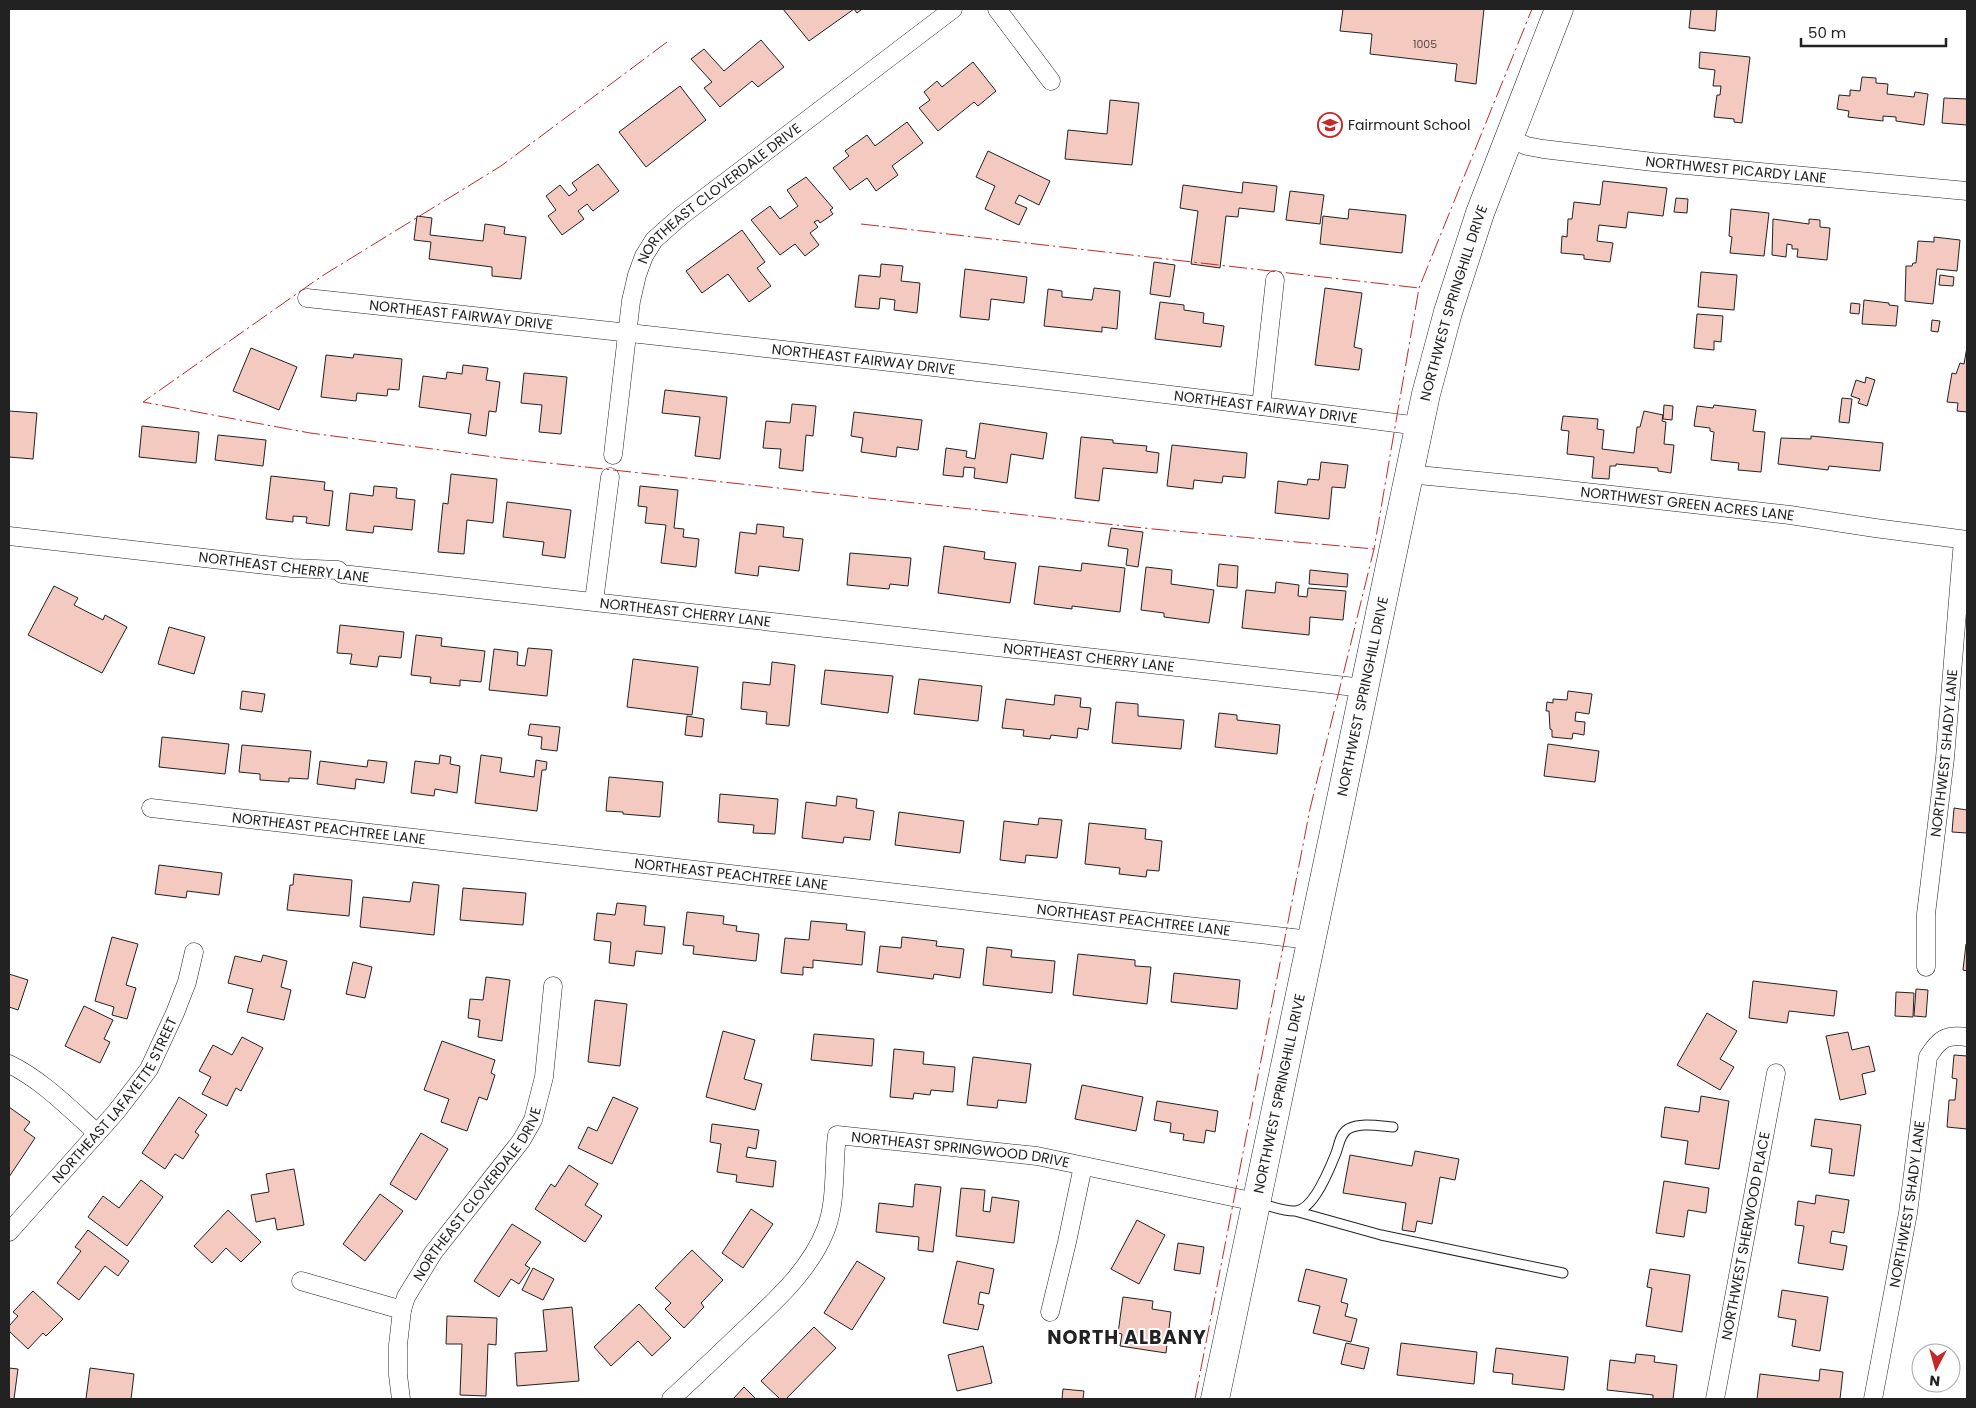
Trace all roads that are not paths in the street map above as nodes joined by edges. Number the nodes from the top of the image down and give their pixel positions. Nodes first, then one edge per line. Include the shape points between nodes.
1 (953, 9) edge
2 (997, 9) edge
3 (1559, 9) edge
4 (1051, 80) dead end
5 (1508, 138) junction
6 (1967, 191) edge
7 (1275, 280) dead end
8 (307, 298) dead end
9 (627, 332) junction
10 (1261, 406) junction
11 (1419, 426) junction
12 (613, 455) dead end
13 (1408, 474) junction
14 (610, 477) dead end
15 (9, 536) edge
16 (1965, 540) edge
17 (594, 601) junction
18 (1364, 688) junction
19 (151, 808) dead end
20 (1311, 940) junction
21 (194, 952) dead end
22 (1926, 966) dead end
23 (553, 986) dead end
24 (1967, 1037) edge
25 (9, 1064) edge
26 (1776, 1073) dead end
27 (1393, 1127) dead end
28 (97, 1133) junction
29 (1083, 1166) junction
30 (1256, 1202) junction
31 (1295, 1211) junction
32 (9, 1232) edge
33 (1563, 1273) dead end
34 (302, 1281) dead end
35 (402, 1310) junction
36 (1050, 1312) dead end
37 (401, 1399) edge
38 (671, 1399) edge
39 (1215, 1399) edge
40 (1715, 1399) edge
41 (1873, 1399) edge

1 - 9 street, NORTHEAST CLOVERDALE DRIVE via 665,229 644,256 637,275
2 - 4 street
3 - 5 main road, NORTHWEST SPRINGHILL DRIVE
5 - 6 street, NORTHWEST PICARDY LANE via 1527,146 1598,156
5 - 11 main road, NORTHWEST SPRINGHILL DRIVE via 1448,312
7 - 10 street
8 - 9 street, NORTHEAST FAIRWAY DRIVE
9 - 10 street, NORTHEAST FAIRWAY DRIVE
9 - 12 street, NORTHEAST CLOVERDALE DRIVE
10 - 11 street, NORTHEAST FAIRWAY DRIVE
11 - 13 main road, NORTHWEST SPRINGHILL DRIVE
13 - 16 street, NORTHWEST GREEN ACRES LANE via 1790,515
13 - 18 main road, NORTHWEST SPRINGHILL DRIVE
14 - 17 street
15 - 17 street, NORTHEAST CHERRY LANE via 292,568 338,570 342,574
16 - 22 street, NORTHWEST SHADY LANE via 1945,758 1926,914
17 - 18 street, NORTHEAST CHERRY LANE
18 - 20 main road, NORTHWEST SPRINGHILL DRIVE
19 - 20 street, NORTHEAST PEACHTREE LANE
20 - 30 main road, NORTHWEST SPRINGHILL DRIVE
21 - 28 street, NORTHEAST LAFAYETTE STREET via 187,982 149,1069
23 - 35 street, NORTHEAST CLOVERDALE DRIVE via 544,1077 533,1120 521,1141 433,1253 406,1297
24 - 41 street, NORTHWEST SHADY LANE via 1954,1035 1943,1039 1928,1057 1908,1213
25 - 28 street via 45,1087
26 - 40 street, NORTHWEST SHERWOOD PLACE
27 - 31 lane via 1357,1125 1342,1135 1312,1202
28 - 32 street, NORTHEAST LAFAYETTE STREET
29 - 30 street, NORTHEAST SPRINGWOOD DRIVE
29 - 36 street
29 - 38 street, NORTHEAST SPRINGWOOD DRIVE via 1037,1156 838,1134 832,1205 826,1228 798,1276
30 - 31 lane
30 - 39 main road, NORTHWEST SPRINGHILL DRIVE
31 - 33 lane via 1381,1235
34 - 35 street
35 - 37 street, NORTHEAST CLOVERDALE DRIVE via 398,1345

